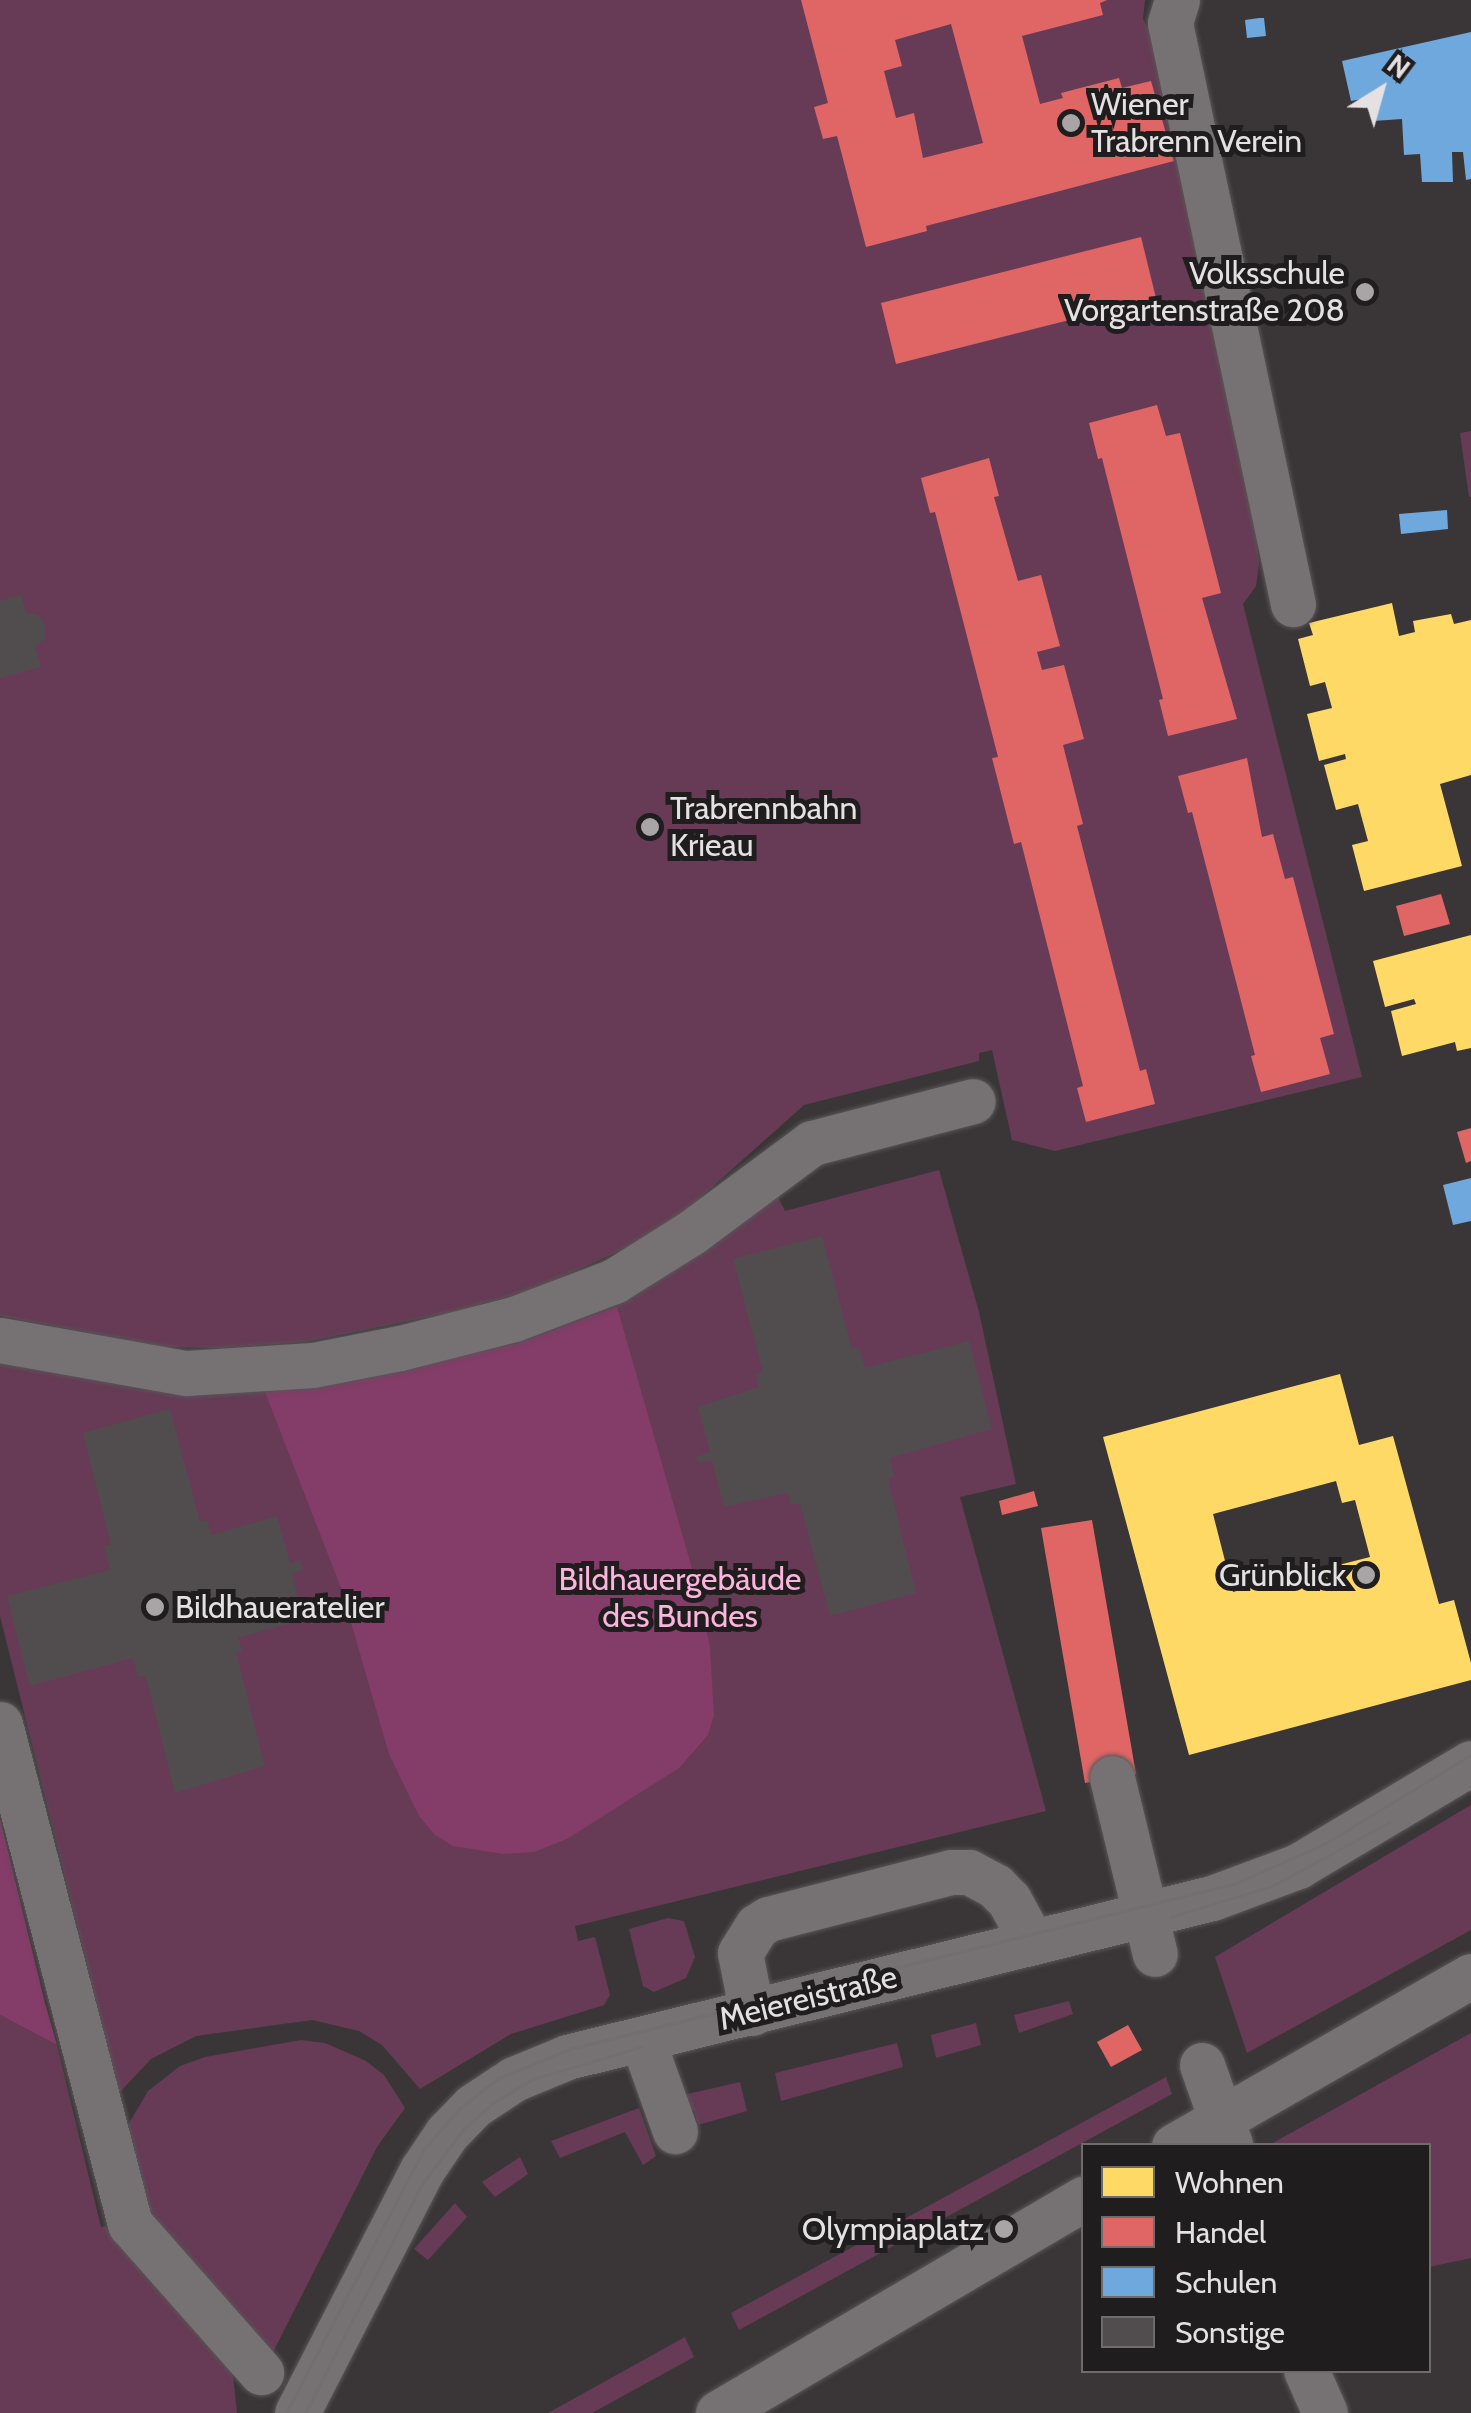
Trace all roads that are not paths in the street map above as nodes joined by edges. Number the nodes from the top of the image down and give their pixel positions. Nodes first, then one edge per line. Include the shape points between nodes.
1 (1177, 0) edge
2 (1293, 604) dead end
3 (973, 1100) dead end
4 (0, 1340) edge
5 (0, 1724) edge
6 (1471, 1764) edge
7 (1112, 1778) dead end
8 (1150, 1934) junction
9 (1032, 1942) junction
10 (1471, 1976) edge
11 (752, 2012) junction
12 (642, 2039) junction
13 (1202, 2065) dead end
14 (675, 2131) dead end
15 (1226, 2132) edge
16 (1185, 2143) edge
17 (1081, 2200) edge
18 (261, 2372) dead end
19 (1307, 2373) edge
20 (297, 2413) edge
21 (718, 2413) edge
22 (1325, 2413) edge

1 - 2 street via 1170,23
3 - 4 street via 812,1143 614,1281 514,1319 400,1348 313,1365 186,1373
5 - 18 street via 102,2176 130,2224
6 - 8 street, Meiereistraße via 1298,1866 1212,1898
7 - 8 street
8 - 9 street, Meiereistraße
9 - 11 street, Meiereistraße
9 - 11 street via 996,1886 969,1872 951,1872 757,1926 740,1953
10 - 15 street
11 - 12 street, Meiereistraße
12 - 14 street
12 - 20 street, Meiereistraße via 567,2057 514,2079 447,2133
13 - 15 street
15 - 16 street
17 - 21 street
19 - 22 street

